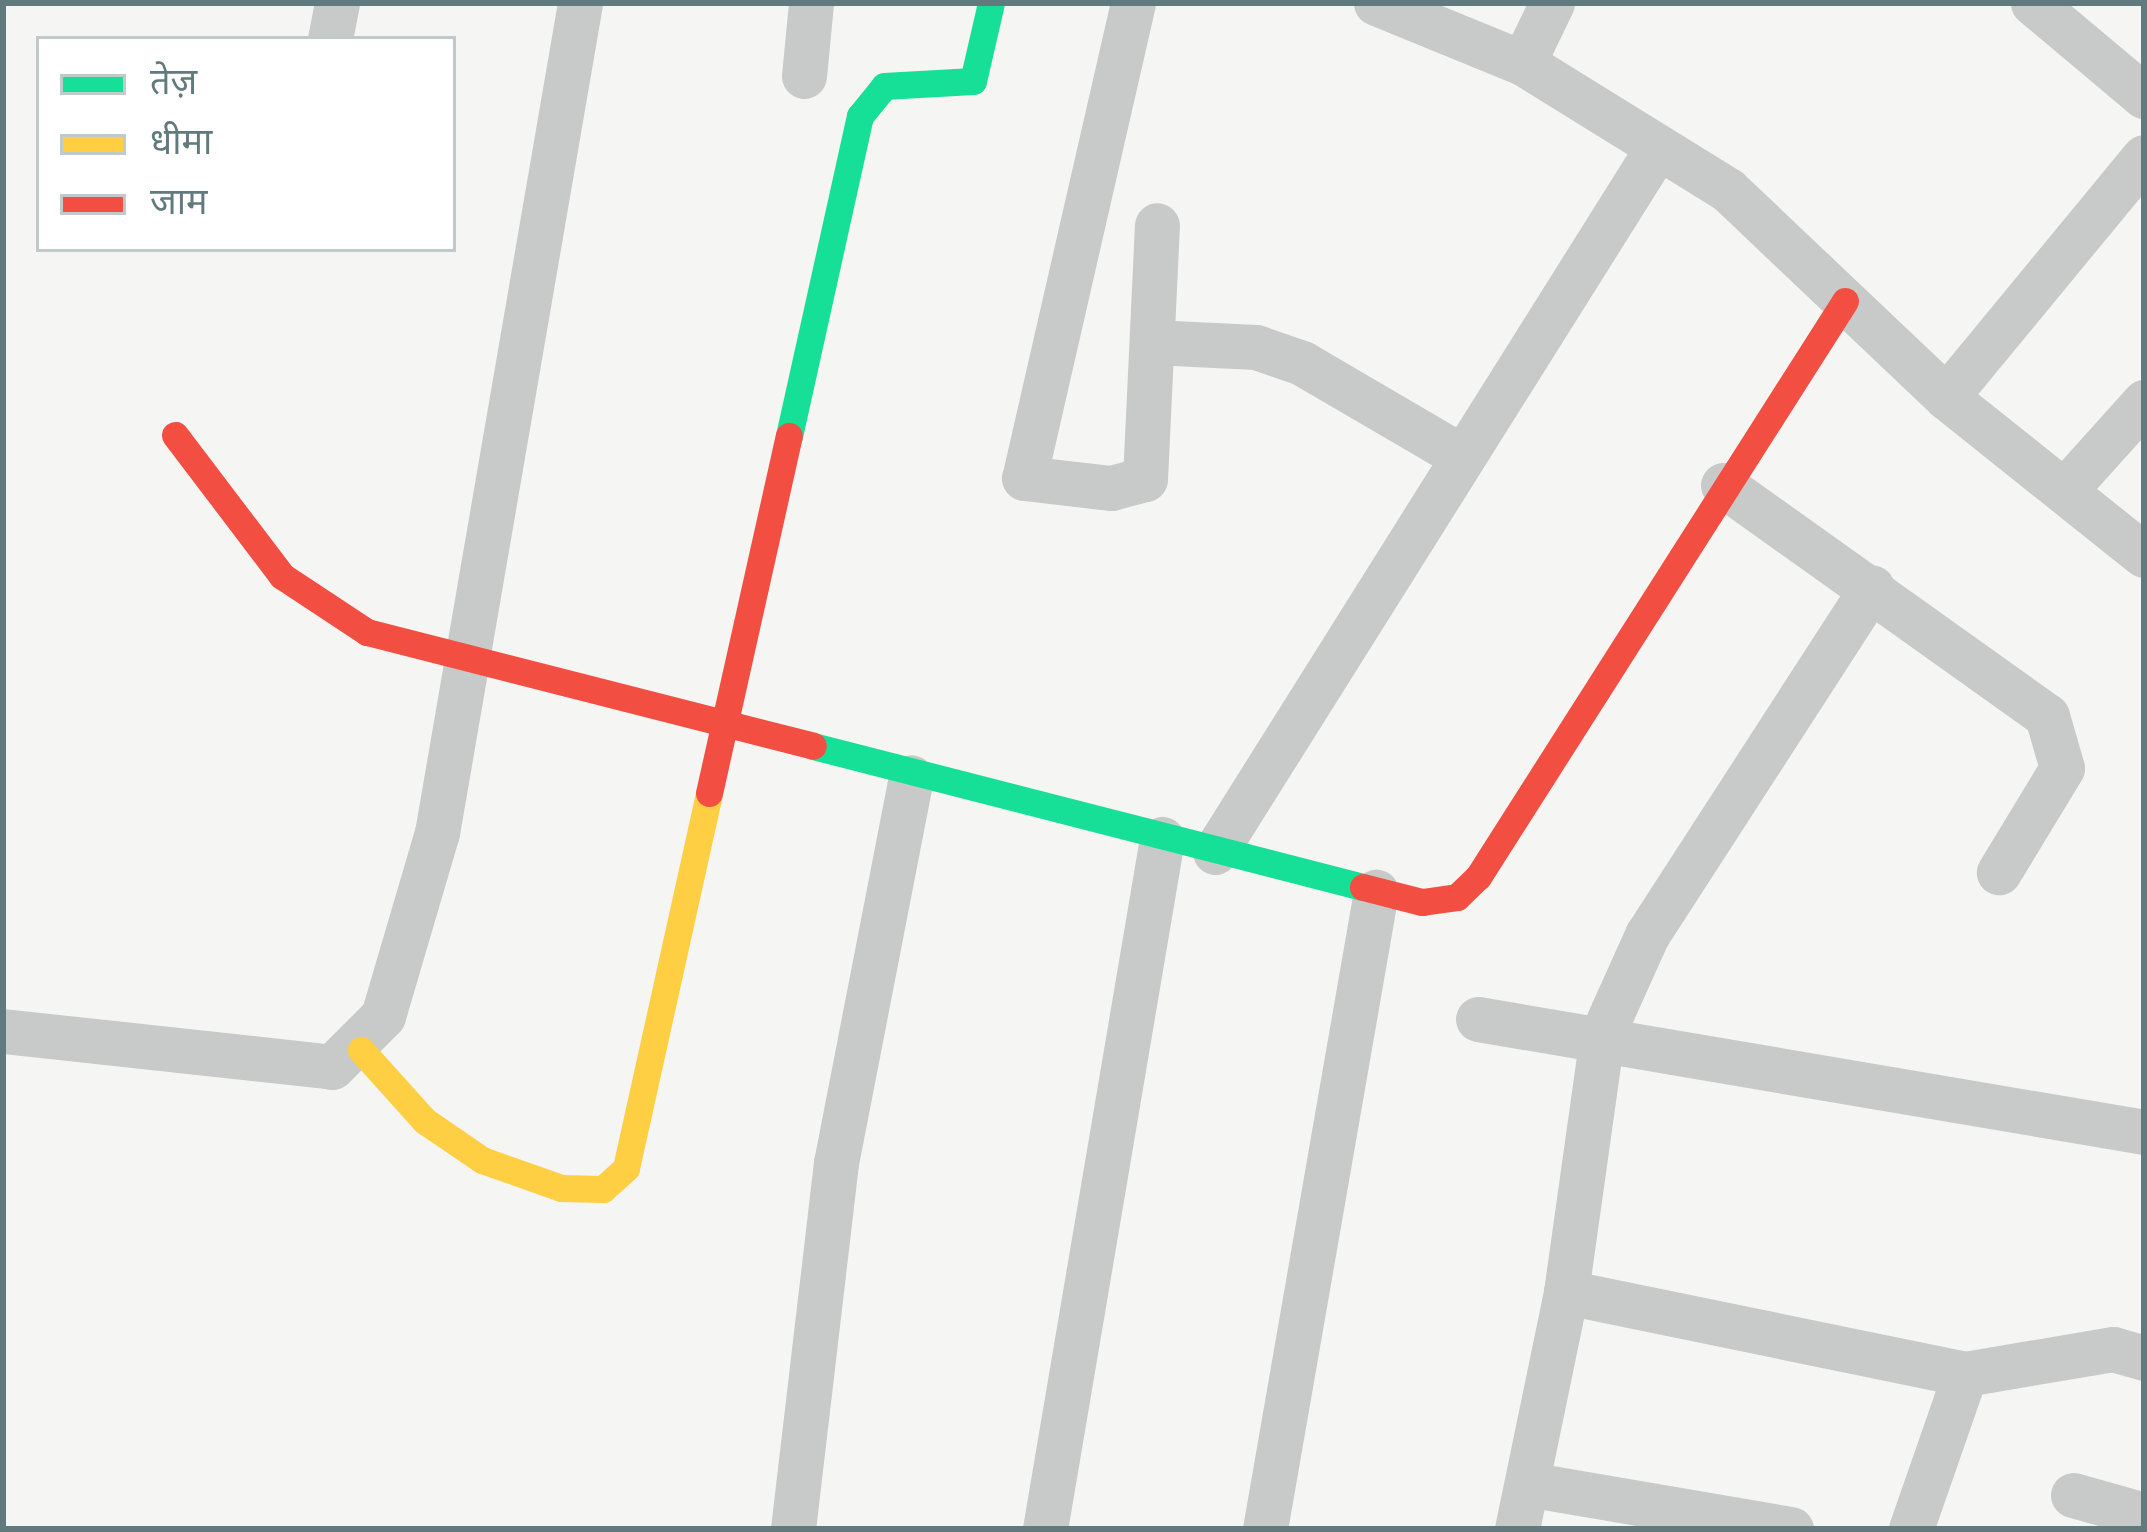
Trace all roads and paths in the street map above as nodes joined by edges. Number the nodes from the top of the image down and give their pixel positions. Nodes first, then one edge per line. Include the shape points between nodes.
1 (337, 3) edge
2 (580, 3) edge
3 (811, 3) edge
4 (991, 3) edge
5 (1133, 3) edge
6 (1376, 3) edge
7 (1552, 3) edge
8 (2032, 3) edge
9 (331, 36) edge
10 (1523, 63) junction
11 (803, 76) dead end
12 (2144, 96) edge
13 (1656, 149) junction
14 (2144, 157) edge
15 (1157, 225) dead end
16 (1845, 301) junction
17 (1152, 341) junction
18 (1946, 397) junction
19 (2144, 402) edge
20 (175, 435) dead end
21 (1463, 458) junction
22 (1723, 484) junction
23 (2064, 491) junction
24 (2144, 555) edge
25 (1872, 587) junction
26 (469, 662) junction
27 (726, 732) junction
28 (910, 777) junction
29 (1162, 839) junction
30 (1215, 852) junction
31 (1999, 872) dead end
32 (1376, 892) junction
33 (1478, 1019) dead end
34 (3, 1031) edge
35 (1602, 1035) junction
36 (361, 1049) junction
37 (2144, 1132) edge
38 (1566, 1292) junction
39 (2144, 1358) edge
40 (1965, 1374) junction
41 (1527, 1484) junction
42 (2073, 1495) dead end
43 (2144, 1515) edge
44 (793, 1529) edge
45 (1045, 1529) edge
46 (1265, 1529) edge
47 (1517, 1529) edge
48 (1791, 1529) edge
49 (1912, 1529) edge

1 - 9 street
2 - 26 street
3 - 11 street
4 - 27 street via 973,81 884,86 860,116
5 - 17 street via 1024,478 1111,488 1145,479
6 - 10 street
7 - 10 street
8 - 12 street
10 - 13 street
13 - 16 street via 1728,190
13 - 21 street
14 - 18 street
15 - 17 street
16 - 18 street
16 - 22 street
17 - 21 street via 1256,347 1303,363
18 - 23 street
19 - 23 street
20 - 26 street via 319,608
21 - 30 street
22 - 25 street
22 - 32 street via 1478,877 1457,896 1422,902
23 - 24 street
25 - 31 street via 2048,716 2060,742 2062,768
25 - 35 street via 1647,935
26 - 27 street
26 - 36 street via 436,833 383,1016
27 - 28 street
27 - 36 street via 626,1168 603,1190 561,1188 482,1160 425,1121
28 - 29 street
28 - 44 street via 836,1162
29 - 30 street
29 - 45 street
30 - 32 street
32 - 46 street
33 - 35 street
34 - 36 street via 295,1067 332,1067
35 - 37 street
35 - 38 street
38 - 40 street
38 - 41 street
39 - 40 street via 2113,1349
40 - 49 street
41 - 47 street
41 - 48 street
42 - 43 street

